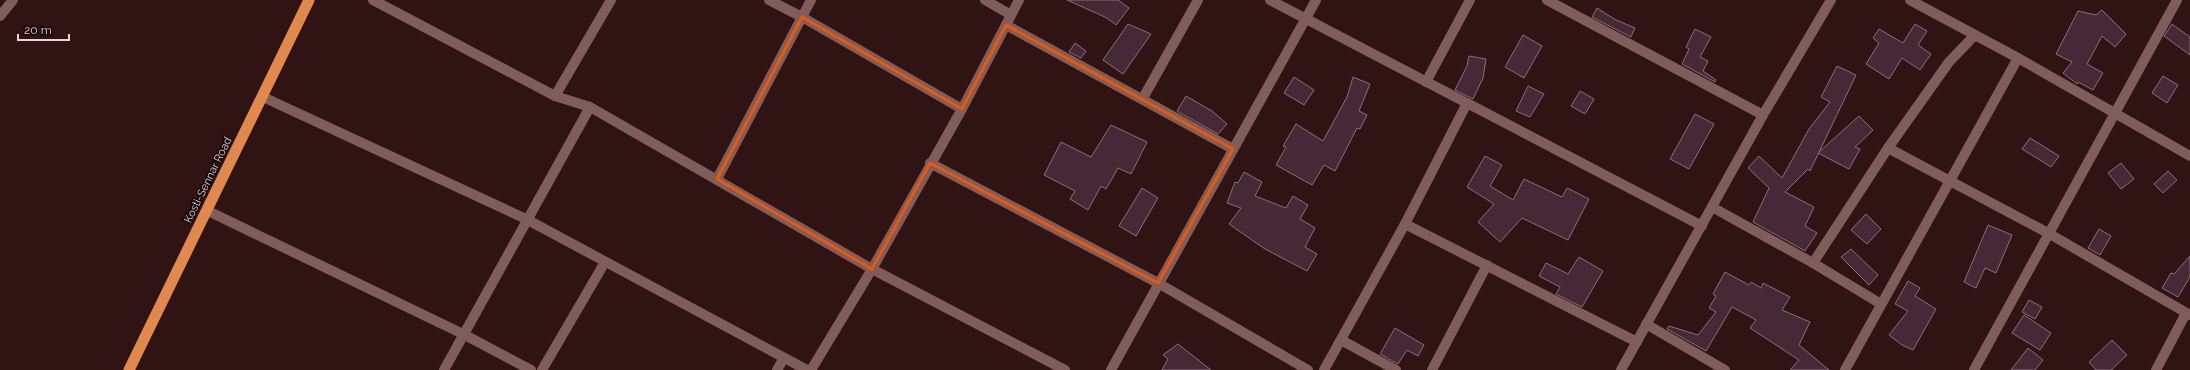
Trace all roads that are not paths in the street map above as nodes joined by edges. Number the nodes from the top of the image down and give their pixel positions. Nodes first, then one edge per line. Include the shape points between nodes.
1 (13, 0) edge
2 (309, 0) edge
3 (373, 0) edge
4 (611, 0) edge
5 (769, 0) edge
6 (811, 0) edge
7 (985, 0) edge
8 (1019, 0) edge
9 (1198, 0) edge
10 (1270, 0) edge
11 (1316, 0) edge
12 (1470, 0) edge
13 (1547, 0) edge
14 (1831, 0) edge
15 (1910, 0) edge
16 (2177, 0) edge
17 (1011, 15) junction
18 (0, 16) edge
19 (802, 17) junction
20 (1305, 19) junction
21 (1006, 25) junction
22 (1975, 35) junction
23 (2018, 58) junction
24 (1426, 82) junction
25 (555, 96) junction
26 (262, 97) junction
27 (1143, 98) junction
28 (1467, 103) junction
29 (590, 107) junction
30 (962, 109) junction
31 (2114, 113) junction
32 (1763, 115) junction
33 (1888, 148) junction
34 (1233, 149) junction
35 (2190, 156) edge
36 (930, 164) junction
37 (717, 179) junction
38 (1950, 181) junction
39 (1712, 207) junction
40 (208, 210) junction
41 (526, 219) junction
42 (1406, 224) junction
43 (1702, 226) junction
44 (2048, 233) junction
45 (605, 262) junction
46 (1813, 263) junction
47 (1487, 266) junction
48 (872, 269) junction
49 (1158, 283) junction
50 (1881, 304) junction
51 (2188, 314) edge
52 (1646, 324) junction
53 (463, 334) junction
54 (1341, 340) junction
55 (1637, 342) junction
56 (784, 358) junction
57 (129, 370) edge
58 (444, 370) edge
59 (530, 370) edge
60 (542, 370) edge
61 (778, 370) edge
62 (807, 370) edge
63 (811, 370) edge
64 (1065, 370) edge
65 (1111, 370) edge
66 (1308, 370) edge
67 (1324, 370) edge
68 (1396, 370) edge
69 (1432, 370) edge
70 (1621, 370) edge
71 (1725, 370) edge
72 (1845, 370) edge
73 (1974, 370) edge
74 (2156, 370) edge

1 - 18 street
2 - 26 highway, Kosti-Sennar Road
3 - 25 street
4 - 25 street
5 - 19 street
6 - 19 street
7 - 17 street
8 - 17 street
9 - 27 street
10 - 20 street
11 - 20 street
12 - 24 street
13 - 32 street
14 - 32 street
15 - 22 street
16 - 31 street
17 - 21 street
19 - 30 street
19 - 37 street
20 - 24 street
20 - 34 street
21 - 27 street
21 - 30 street
22 - 23 street
22 - 33 street via 1950,62
23 - 31 street
23 - 38 street
24 - 28 street
25 - 29 street
26 - 40 highway, Kosti-Sennar Road
26 - 41 street
27 - 34 street
28 - 42 street
28 - 43 street
29 - 37 street
29 - 41 street
30 - 36 street
31 - 35 street
31 - 44 street
32 - 39 street
33 - 38 street
33 - 46 street
34 - 49 street
36 - 48 street
36 - 49 street
37 - 48 street
38 - 44 street
38 - 50 street
39 - 43 street
39 - 46 street
40 - 53 street
40 - 57 highway, Kosti-Sennar Road
41 - 45 street
41 - 53 street
42 - 47 street
42 - 54 street
43 - 52 street
44 - 51 street
44 - 73 street
45 - 56 street
45 - 60 street
46 - 50 street
47 - 55 street
47 - 69 street
48 - 63 street
48 - 64 street
49 - 65 street
49 - 66 street
50 - 72 street
51 - 74 street
52 - 55 street
52 - 71 street
53 - 58 street
53 - 59 street
54 - 67 street
54 - 68 street
55 - 70 street
56 - 61 street
56 - 62 street

